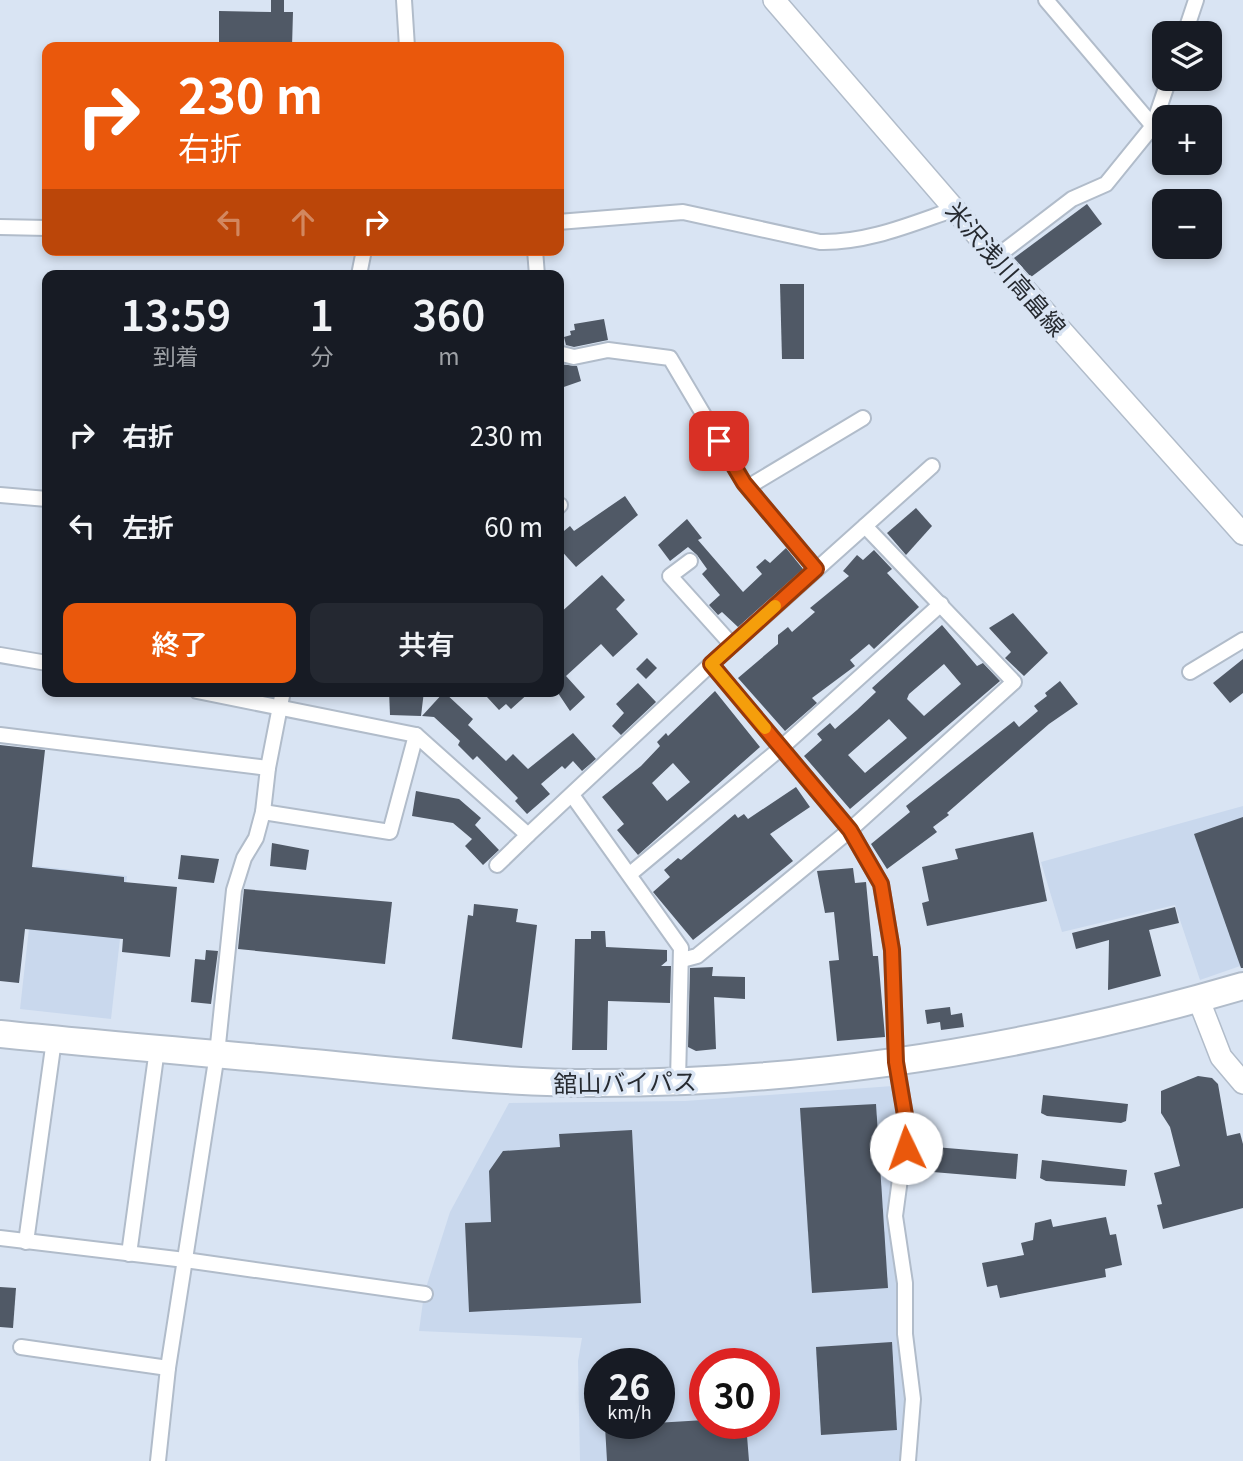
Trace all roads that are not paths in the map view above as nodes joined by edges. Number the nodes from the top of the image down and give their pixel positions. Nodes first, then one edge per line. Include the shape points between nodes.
1 (404, 0) edge
2 (775, 0) edge
3 (1046, 0) edge
4 (1196, 0) edge
5 (1189, 21) edge
6 (407, 42) edge
7 (1152, 125) edge
8 (1152, 127) edge
9 (955, 209) junction
10 (564, 222) edge
11 (0, 227) edge
12 (42, 228) edge
13 (996, 257) junction
14 (564, 354) edge
15 (863, 418) dead end
16 (932, 466) dead end
17 (748, 487) junction
18 (0, 495) edge
19 (42, 499) edge
20 (865, 526) junction
21 (1243, 534) edge
22 (690, 561) dead end
23 (816, 569) junction
24 (940, 604) junction
25 (1243, 640) edge
26 (732, 645) junction
27 (0, 655) edge
28 (42, 662) edge
29 (711, 664) junction
30 (1190, 672) dead end
31 (226, 697) edge
32 (282, 697) edge
33 (279, 708) junction
34 (0, 735) edge
35 (416, 735) junction
36 (782, 748) junction
37 (268, 768) junction
38 (572, 795) junction
39 (263, 812) junction
40 (850, 830) junction
41 (528, 835) junction
42 (496, 865) dead end
43 (630, 874) junction
44 (682, 960) junction
45 (1243, 986) edge
46 (1198, 998) junction
47 (0, 1034) edge
48 (54, 1040) junction
49 (157, 1049) junction
50 (217, 1054) junction
51 (896, 1062) junction
52 (678, 1081) junction
53 (1243, 1083) edge
54 (0, 1238) edge
55 (26, 1242) junction
56 (129, 1254) junction
57 (184, 1260) junction
58 (425, 1294) dead end
59 (21, 1347) dead end
60 (168, 1368) junction
61 (158, 1461) edge
62 (908, 1461) edge

1 - 6 street
2 - 9 main road, 米沢浅川高畠線
3 - 7 street
4 - 5 street
8 - 13 street via 1106,184 1072,199
9 - 10 street via 866,239 842,242 820,242 683,212
9 - 13 main road, 米沢浅川高畠線
11 - 12 street
13 - 21 main road, 米沢浅川高畠線
14 - 17 street via 574,357 608,350 670,358
15 - 17 street
16 - 20 street
17 - 23 street
18 - 19 street
20 - 23 street
20 - 24 street
22 - 26 street via 670,576
23 - 26 street
24 - 36 street
24 - 40 street via 1014,682
25 - 30 street
26 - 29 street
27 - 28 street
29 - 36 street
29 - 38 street
31 - 33 street
32 - 33 street
33 - 35 street
33 - 37 street
34 - 37 street
35 - 39 street via 390,832
35 - 41 street
36 - 40 street
36 - 43 street
37 - 39 street
38 - 41 street
38 - 43 street
39 - 50 street via 234,890
40 - 44 street via 697,956
40 - 51 street via 881,884 892,950
41 - 42 street
43 - 44 street via 681,948
44 - 52 street
45 - 46 highway, 舘山バイパス
46 - 51 highway, 舘山バイパス via 1097,1024
46 - 53 main road via 1221,1057
47 - 48 highway, 舘山バイパス
48 - 49 highway, 舘山バイパス
48 - 55 street
49 - 50 highway, 舘山バイパス
49 - 56 street
50 - 52 highway, 舘山バイパス via 480,1079
50 - 57 street
51 - 52 highway, 舘山バイパス
51 - 62 street via 907,1127 895,1216 913,1399
54 - 55 street
55 - 56 street
56 - 57 street
57 - 58 street
57 - 60 street
59 - 60 street
60 - 61 street

